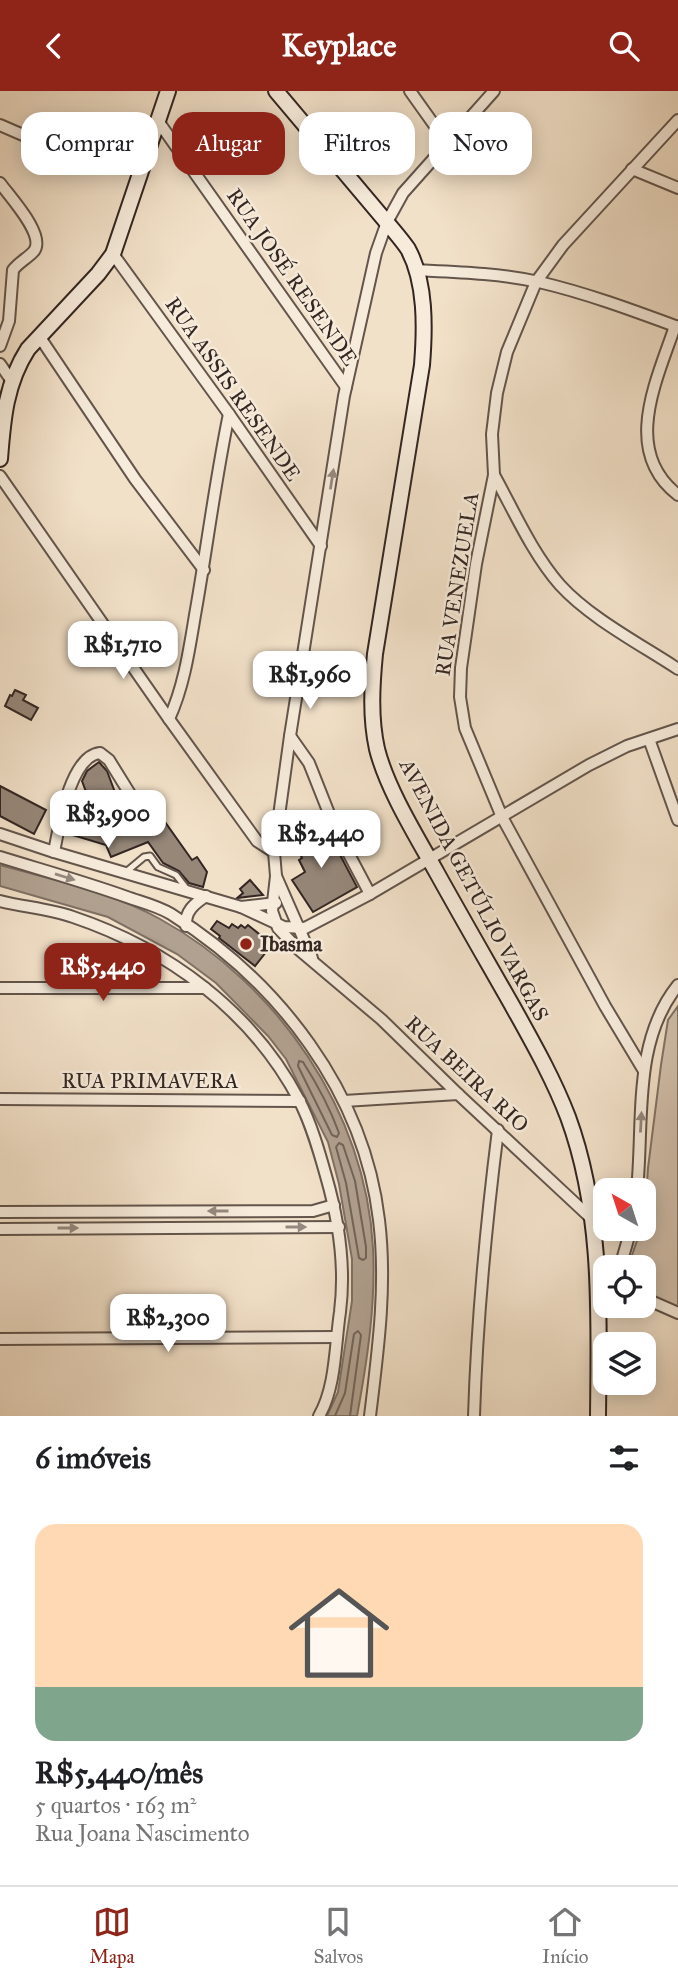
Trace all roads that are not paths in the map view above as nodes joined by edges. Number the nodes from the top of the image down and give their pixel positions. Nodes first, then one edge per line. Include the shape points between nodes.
1 (168, 91) edge
2 (276, 91) edge
3 (410, 91) edge
4 (494, 91) edge
5 (475, 112) edge
6 (429, 118) edge
7 (678, 120) edge
8 (158, 121) joint
9 (0, 125) edge
10 (21, 134) edge
11 (429, 164) edge
12 (632, 169) junction
13 (140, 175) edge
14 (0, 183) edge
15 (678, 188) edge
16 (387, 222) junction
17 (113, 254) junction
18 (415, 270) junction
19 (536, 282) junction
20 (676, 326) edge
21 (39, 336) junction
22 (0, 346) edge
23 (0, 364) edge
24 (11, 380) junction
25 (346, 387) junction
26 (229, 414) junction
27 (0, 459) edge
28 (494, 475) junction
29 (0, 476) edge
30 (678, 495) edge
31 (321, 546) junction
32 (204, 570) junction
33 (678, 669) edge
34 (169, 719) junction
35 (678, 729) edge
36 (290, 736) junction
37 (649, 739) junction
38 (135, 802) dead end
39 (502, 817) junction
40 (678, 820) edge
41 (0, 834) edge
42 (54, 852) junction
43 (274, 852) junction
44 (0, 857) edge
45 (429, 859) junction
46 (120, 871) junction
47 (276, 876) junction
48 (187, 891) junction
49 (370, 894) junction
50 (206, 896) junction
51 (0, 901) edge
52 (271, 905) junction
53 (241, 907) junction
54 (291, 909) junction
55 (170, 914) junction
56 (275, 923) junction
57 (186, 926) junction
58 (298, 929) junction
59 (313, 960) junction
60 (678, 985) edge
61 (0, 988) edge
62 (205, 988) junction
63 (644, 1070) junction
64 (458, 1094) junction
65 (0, 1099) edge
66 (300, 1101) junction
67 (344, 1101) junction
68 (498, 1130) junction
69 (637, 1178) edge
70 (334, 1205) junction
71 (0, 1212) edge
72 (592, 1219) junction
73 (339, 1227) junction
74 (0, 1229) edge
75 (597, 1255) edge
76 (656, 1303) edge
77 (678, 1313) edge
78 (600, 1318) edge
79 (337, 1337) junction
80 (0, 1339) edge
81 (319, 1416) edge
82 (370, 1416) edge
83 (474, 1416) edge
84 (598, 1416) edge

1 - 8 main road
2 - 16 main road, AVENIDA GETÚLIO VARGAS
3 - 6 street
4 - 5 street
7 - 12 street, RUA VENEZUELA
8 - 25 street, RUA JOSÉ RESENDE
9 - 10 street
11 - 16 street
12 - 15 street
12 - 19 street, RUA VENEZUELA
13 - 17 main road
14 - 22 street via 37,237 34,250 13,270 9,321
16 - 18 main road, AVENIDA GETÚLIO VARGAS via 408,250
16 - 25 street
17 - 21 main road
17 - 26 street, RUA ASSIS RESENDE
18 - 19 street
18 - 45 main road, AVENIDA GETÚLIO VARGAS via 423,310 422,365 375,654 372,702 382,762
19 - 20 street via 586,294
19 - 28 street, RUA VENEZUELA via 497,393
20 - 30 street via 655,384 646,435 656,471
21 - 24 main road
21 - 32 street via 135,479
23 - 24 street
24 - 27 main road
31 -> 25 street
26 - 31 street, RUA ASSIS RESENDE
26 - 32 street
28 - 33 street via 561,586
28 - 39 street, RUA VENEZUELA via 472,590 460,697 473,753
29 - 34 street
31 - 36 street
32 - 34 street via 184,678
34 - 43 street via 257,841
35 - 37 street
36 - 43 street
36 - 49 street via 309,763 334,826
37 - 39 street via 589,765
37 - 40 street
38 - 42 street via 105,756 89,757 80,766 66,800
39 - 45 street
39 - 63 street, RUA VENEZUELA
41 - 42 street, RUA BEIRA RIO
42 - 46 street, RUA BEIRA RIO
43 - 47 street
44 -> 55 street
45 - 49 street
45 - 72 main road, AVENIDA GETÚLIO VARGAS via 557,1091 584,1171
46 - 48 street, RUA BEIRA RIO
46 - 48 lane via 126,872 150,856 158,867 181,880
47 - 52 street
47 - 54 street
48 - 50 street, RUA BEIRA RIO
48 - 55 street via 191,900 187,909
49 - 58 street
50 - 53 street, RUA BEIRA RIO
50 - 57 street via 189,910
51 - 62 street via 71,916 109,931 160,956
52 - 53 street, RUA BEIRA RIO
52 - 54 street, RUA BEIRA RIO via 281,902
52 - 56 street
53 - 56 street, RUA BEIRA RIO
54 - 56 street
54 - 58 street, RUA BEIRA RIO
55 - 57 street
56 - 58 street, RUA BEIRA RIO
56 - 59 street, RUA BEIRA RIO
57 - 67 street via 281,1007 315,1049
58 - 59 street, RUA BEIRA RIO
59 - 64 street, RUA BEIRA RIO
60 - 63 street via 655,1024
61 - 62 street
62 - 66 street via 256,1039
69 -> 63 street
64 - 67 street
64 - 68 street, RUA BEIRA RIO
65 - 66 street, RUA PRIMAVERA
66 - 70 street
67 - 82 street via 374,1184 379,1221 382,1289
68 - 72 street, RUA BEIRA RIO
68 - 83 street via 476,1344
70 -> 71 street via 313,1211
70 - 73 street
72 - 75 main road, AVENIDA GETÚLIO VARGAS
74 -> 73 street
73 - 79 street via 343,1270
76 - 77 street
78 - 84 main road, AVENIDA GETÚLIO VARGAS
79 - 80 street
79 - 81 street via 329,1391

